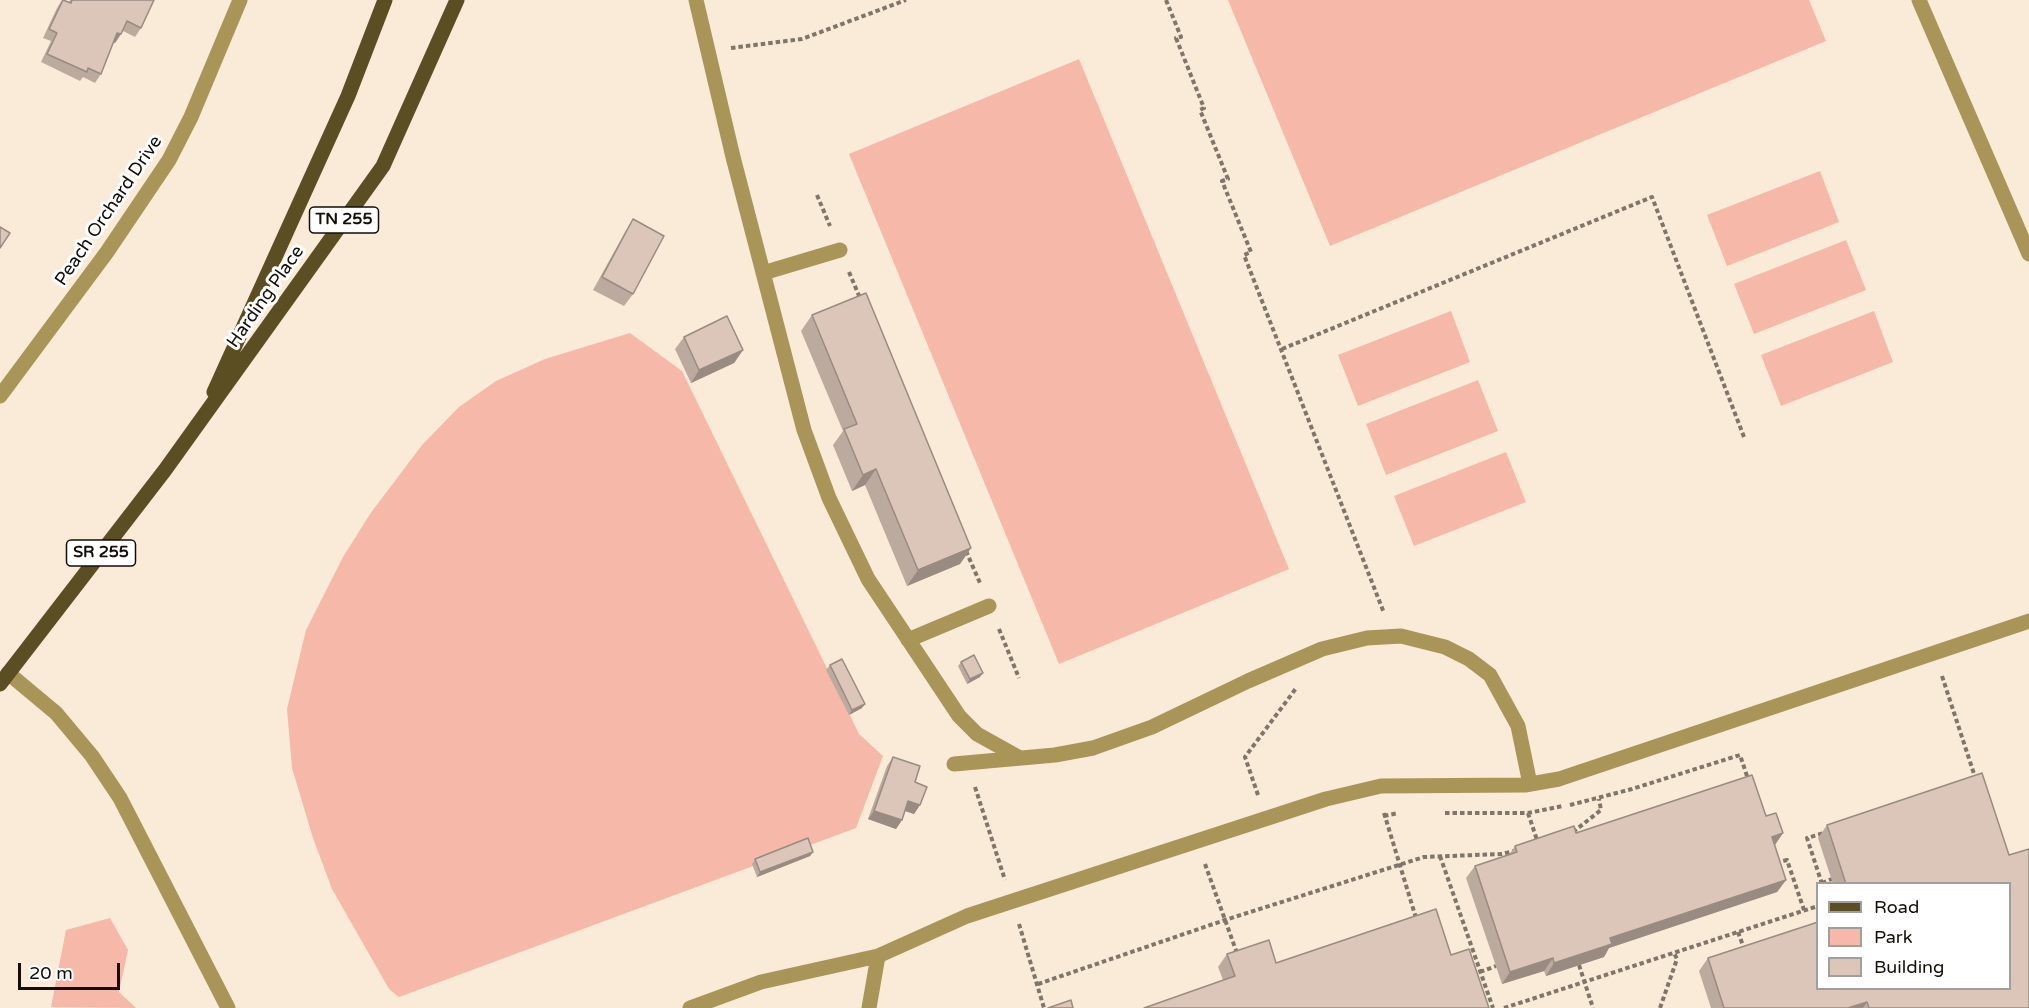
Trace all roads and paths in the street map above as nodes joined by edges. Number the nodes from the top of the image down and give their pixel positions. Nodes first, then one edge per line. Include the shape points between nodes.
1 (240, 0) edge
2 (385, 0) edge
3 (457, 0) edge
4 (696, 0) edge
5 (906, 0) edge
6 (1166, 0) edge
7 (1918, 0) edge
8 (708, 50) junction
9 (817, 195) dead end
10 (840, 250) junction
11 (2029, 254) edge
12 (763, 273) junction
13 (863, 304) edge
14 (1282, 349) junction
15 (0, 396) edge
16 (200, 422) junction
17 (1744, 437) dead end
18 (962, 542) edge
19 (989, 606) junction
20 (2029, 621) edge
21 (1393, 636) junction
22 (908, 640) junction
23 (1935, 653) junction
24 (1299, 659) junction
25 (4, 678) edge
26 (1019, 678) dead end
27 (1020, 758) junction
28 (954, 764) dead end
29 (1530, 784) junction
30 (1965, 786) edge
31 (1376, 787) junction
32 (1751, 788) edge
33 (1599, 799) dead end
34 (1408, 813) dead end
35 (1439, 813) dead end
36 (1528, 813) junction
37 (1384, 816) junction
38 (1266, 818) junction
39 (1830, 831) edge
40 (1567, 834) edge
41 (1548, 840) edge
42 (1197, 841) junction
43 (1538, 843) junction
44 (1529, 846) edge
45 (1520, 849) edge
46 (1773, 853) edge
47 (1440, 856) junction
48 (1399, 864) junction
49 (1832, 879) dead end
50 (1822, 882) edge
51 (1824, 882) edge
52 (1816, 907) edge
53 (1804, 910) junction
54 (1225, 920) junction
55 (1418, 925) edge
56 (1738, 932) junction
57 (1674, 953) junction
58 (878, 956) junction
59 (1746, 956) edge
60 (1239, 959) edge
61 (1579, 965) edge
62 (1496, 966) dead end
63 (1480, 972) junction
64 (1472, 974) edge
65 (1038, 984) dead end
66 (228, 1008) edge
67 (690, 1008) edge
68 (869, 1008) edge
69 (1493, 1008) edge
70 (1504, 1008) edge
71 (1593, 1008) edge
72 (1660, 1008) edge

1 - 15 street, Peach Orchard Drive via 169,160 64,312
2 - 16 main road, Harding Place / TN 255 via 348,96
3 - 16 main road, Harding Place / TN 255 via 383,166
4 - 8 street
5 - 8 path via 802,39
6 - 14 path via 1181,37 1176,38 1204,108 1200,110 1228,179 1222,181 1251,252 1244,255
7 - 11 street
8 - 12 street
9 - 10 path
10 - 12 street
10 - 13 path
12 - 22 street via 804,430 829,498 868,579
14 - 17 path via 1652,197
14 - 21 path
16 - 25 main road, Harding Place / SR 255
18 - 19 path
19 - 22 street
19 - 26 path
20 - 23 street
21 - 24 street via 1346,642
21 - 29 street via 1445,647 1490,675 1518,726
22 - 27 street via 966,724
23 - 29 street via 1596,768
23 - 30 path via 1977,782
24 - 27 street via 1131,735 1093,748
24 - 38 path via 1305,678 1245,757
25 - 66 street via 56,713 92,756 120,798
27 - 28 street
29 - 31 street
31 - 37 path
31 - 38 street
32 - 36 path via 1740,755 1632,789
33 - 40 path via 1601,810
34 - 37 path
35 - 36 path
36 - 43 path
37 - 48 path
38 - 42 street
39 - 50 path via 1807,838
41 - 43 path
42 - 54 path
42 - 58 street via 967,916
43 - 44 path
45 - 47 path via 1502,854
46 - 53 path via 1776,864 1787,860
47 - 48 path
47 - 63 path
48 - 54 path
48 - 55 path
49 - 51 path
52 - 53 path
53 - 56 path
54 - 60 path
54 - 65 path
56 - 57 path
56 - 59 path
57 - 70 path
57 - 72 path via 1677,959
58 - 67 street via 761,982
58 - 68 street
61 - 71 path
62 - 63 path
63 - 64 path
63 - 69 path

